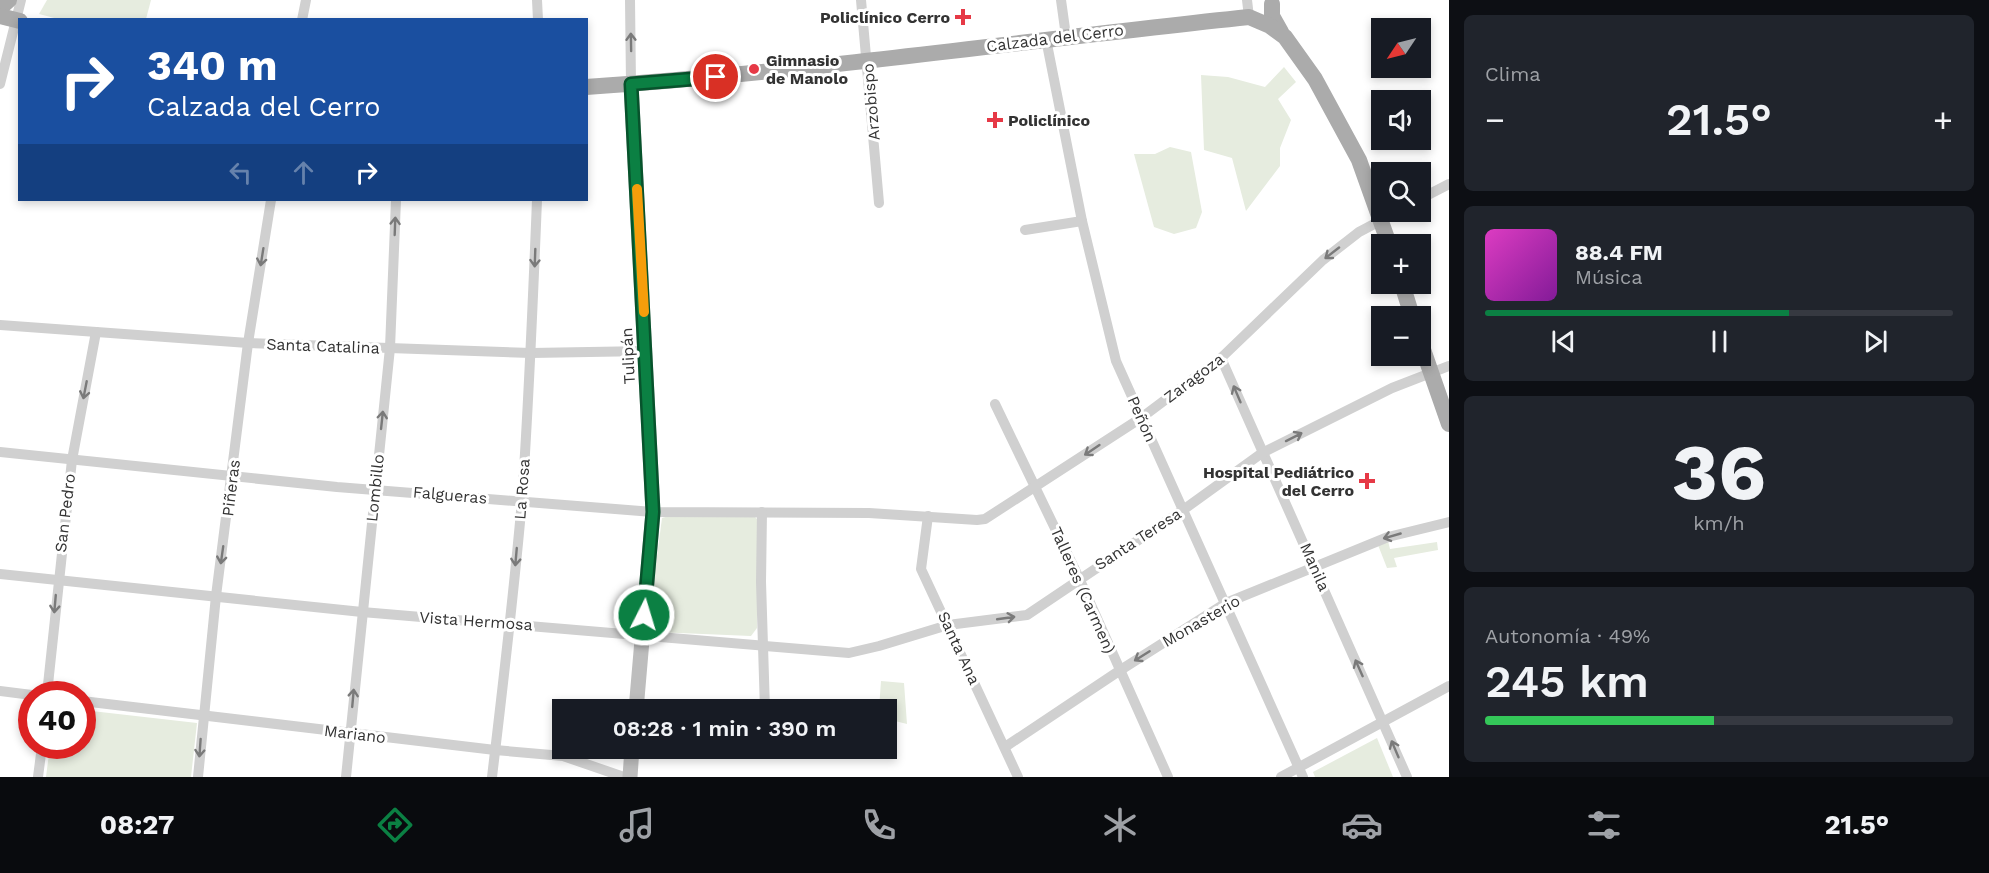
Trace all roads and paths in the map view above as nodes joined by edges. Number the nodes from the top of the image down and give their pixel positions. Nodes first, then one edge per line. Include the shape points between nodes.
1 (9, 0) edge
2 (21, 0) edge
3 (29, 0) edge
4 (306, 0) edge
5 (537, 0) edge
6 (630, 0) edge
7 (861, 0) edge
8 (1061, 0) edge
9 (1275, 2) edge
10 (0, 8) edge
11 (1248, 8) edge
12 (302, 18) edge
13 (538, 18) edge
14 (12, 19) edge
15 (1066, 36) junction
16 (1285, 37) junction
17 (1046, 39) junction
18 (868, 61) junction
19 (0, 84) edge
20 (631, 84) junction
21 (588, 87) edge
22 (1449, 184) edge
23 (1431, 193) edge
24 (1371, 194) edge
25 (271, 201) edge
26 (396, 201) edge
27 (537, 201) edge
28 (879, 203) dead end
29 (1082, 221) junction
30 (1377, 222) edge
31 (1025, 230) dead end
32 (0, 325) edge
33 (96, 332) junction
34 (248, 343) junction
35 (390, 348) junction
36 (646, 351) junction
37 (531, 353) junction
38 (1221, 358) junction
39 (1429, 366) edge
40 (1449, 366) edge
41 (1431, 372) junction
42 (995, 404) dead end
43 (1141, 418) junction
44 (1449, 424) edge
45 (0, 452) edge
46 (1262, 453) junction
47 (72, 460) junction
48 (232, 476) junction
49 (1036, 487) junction
50 (374, 489) junction
51 (522, 501) junction
52 (1183, 510) junction
53 (653, 512) junction
54 (762, 512) junction
55 (902, 515) joint
56 (928, 516) junction
57 (1449, 522) edge
58 (1315, 567) junction
59 (0, 574) edge
60 (1079, 578) junction
61 (58, 579) junction
62 (216, 596) junction
63 (1226, 603) junction
64 (362, 612) junction
65 (510, 623) junction
66 (948, 625) junction
67 (642, 635) junction
68 (763, 645) junction
69 (1119, 671) junction
70 (48, 681) edge
71 (1449, 686) edge
72 (0, 691) edge
73 (18, 693) edge
74 (637, 699) edge
75 (765, 699) edge
76 (96, 703) edge
77 (203, 716) junction
78 (1383, 722) junction
79 (350, 733) junction
80 (1005, 747) junction
81 (495, 750) junction
82 (40, 759) edge
83 (631, 759) edge
84 (1301, 772) edge
85 (38, 777) edge
86 (198, 777) edge
87 (346, 777) edge
88 (492, 777) edge
89 (624, 777) edge
90 (630, 777) edge
91 (1018, 777) edge
92 (1168, 777) edge
93 (1281, 777) edge
94 (1407, 777) edge

1 - 10 main road
2 - 14 street
3 - 14 street
4 - 12 street
5 - 13 street
20 -> 6 street, Tulipán
7 - 18 street, Arzobispo
8 - 15 street
9 - 11 street
9 - 16 main road via 1272,16
11 - 15 main road, Calzada del Cerro
11 - 16 main road
14 - 19 street
15 - 17 main road, Calzada del Cerro
16 - 24 main road via 1315,79 1351,143
17 - 18 main road, Calzada del Cerro
17 - 29 street, Peñón
18 - 20 main road, Calzada del Cerro
18 - 28 street, Arzobispo
20 - 21 main road, Calzada del Cerro
20 - 36 street, Tulipán
22 - 23 street
25 -> 34 street, Piñeras
35 -> 26 street, Lombillo
27 -> 37 street, La Rosa
29 - 31 street
29 - 43 street, Peñón via 1116,361
30 -> 38 street, Zaragoza via 1323,260
32 - 33 street, Santa Catalina
33 - 34 street, Santa Catalina
33 -> 47 street, San Pedro
34 - 35 street, Santa Catalina
34 - 48 street, Piñeras
35 - 37 street, Santa Catalina
50 -> 35 street, Lombillo
36 - 37 street, Santa Catalina
36 - 53 street, Tulipán
37 - 51 street, La Rosa
38 - 43 street, Zaragoza
46 -> 38 street, Manila
39 - 41 main road
40 - 41 street, Santa Teresa
41 - 44 main road
46 -> 41 street, Santa Teresa
42 - 49 street, Talleres (Carmen)
43 -> 49 street, Zaragoza
43 - 52 street, Peñón
45 - 47 street, Falgueras
46 - 52 street, Santa Teresa
46 - 58 street, Manila
47 - 48 street, Falgueras
47 - 61 street, San Pedro
48 - 50 street, Falgueras
48 -> 62 street, Piñeras
49 - 56 street, Zaragoza via 985,519
49 - 60 street, Talleres (Carmen)
50 - 51 street, Falgueras
50 - 64 street, Lombillo
51 - 53 street, Falgueras
51 -> 65 street, La Rosa
52 - 60 street, Santa Teresa
52 - 63 street, Peñón
53 - 54 street, Falgueras
53 - 67 street, Tulipán
54 - 55 street, Falgueras
54 - 68 street
55 - 56 street, Zaragoza
56 - 66 street, Santa Ana via 921,569
57 -> 58 street, Monasterio via 1388,537
58 - 63 street, Monasterio
78 -> 58 street, Manila
59 - 61 street, Vista Hermosa
66 -> 60 street, Santa Teresa via 1027,615
60 - 69 street, Talleres (Carmen)
61 - 62 street, Vista Hermosa
61 -> 70 street, San Pedro
62 - 64 street, Vista Hermosa
62 - 77 street, Piñeras
63 -> 69 street, Monasterio
63 - 84 street, Peñón
64 - 65 street, Vista Hermosa
79 -> 64 street, Lombillo
65 - 67 street, Vista Hermosa
65 - 81 street, La Rosa
66 - 68 street, Vista Hermosa via 849,652
66 - 80 street, Santa Ana
67 - 68 street, Vista Hermosa
67 - 74 street, Tulipán
68 - 75 street
69 - 80 street, Monasterio
69 - 92 street, Talleres (Carmen)
71 - 78 street
72 - 73 street
76 - 77 street, Mariano
77 - 79 street, Mariano
77 -> 86 street, Piñeras
78 - 84 street
94 -> 78 street, Manila
79 - 81 street, Mariano
79 - 87 street, Lombillo
80 - 91 street, Santa Ana
81 - 88 street, La Rosa
81 - 89 street, Mariano via 563,756
82 - 85 street
83 - 90 street
84 - 93 street

